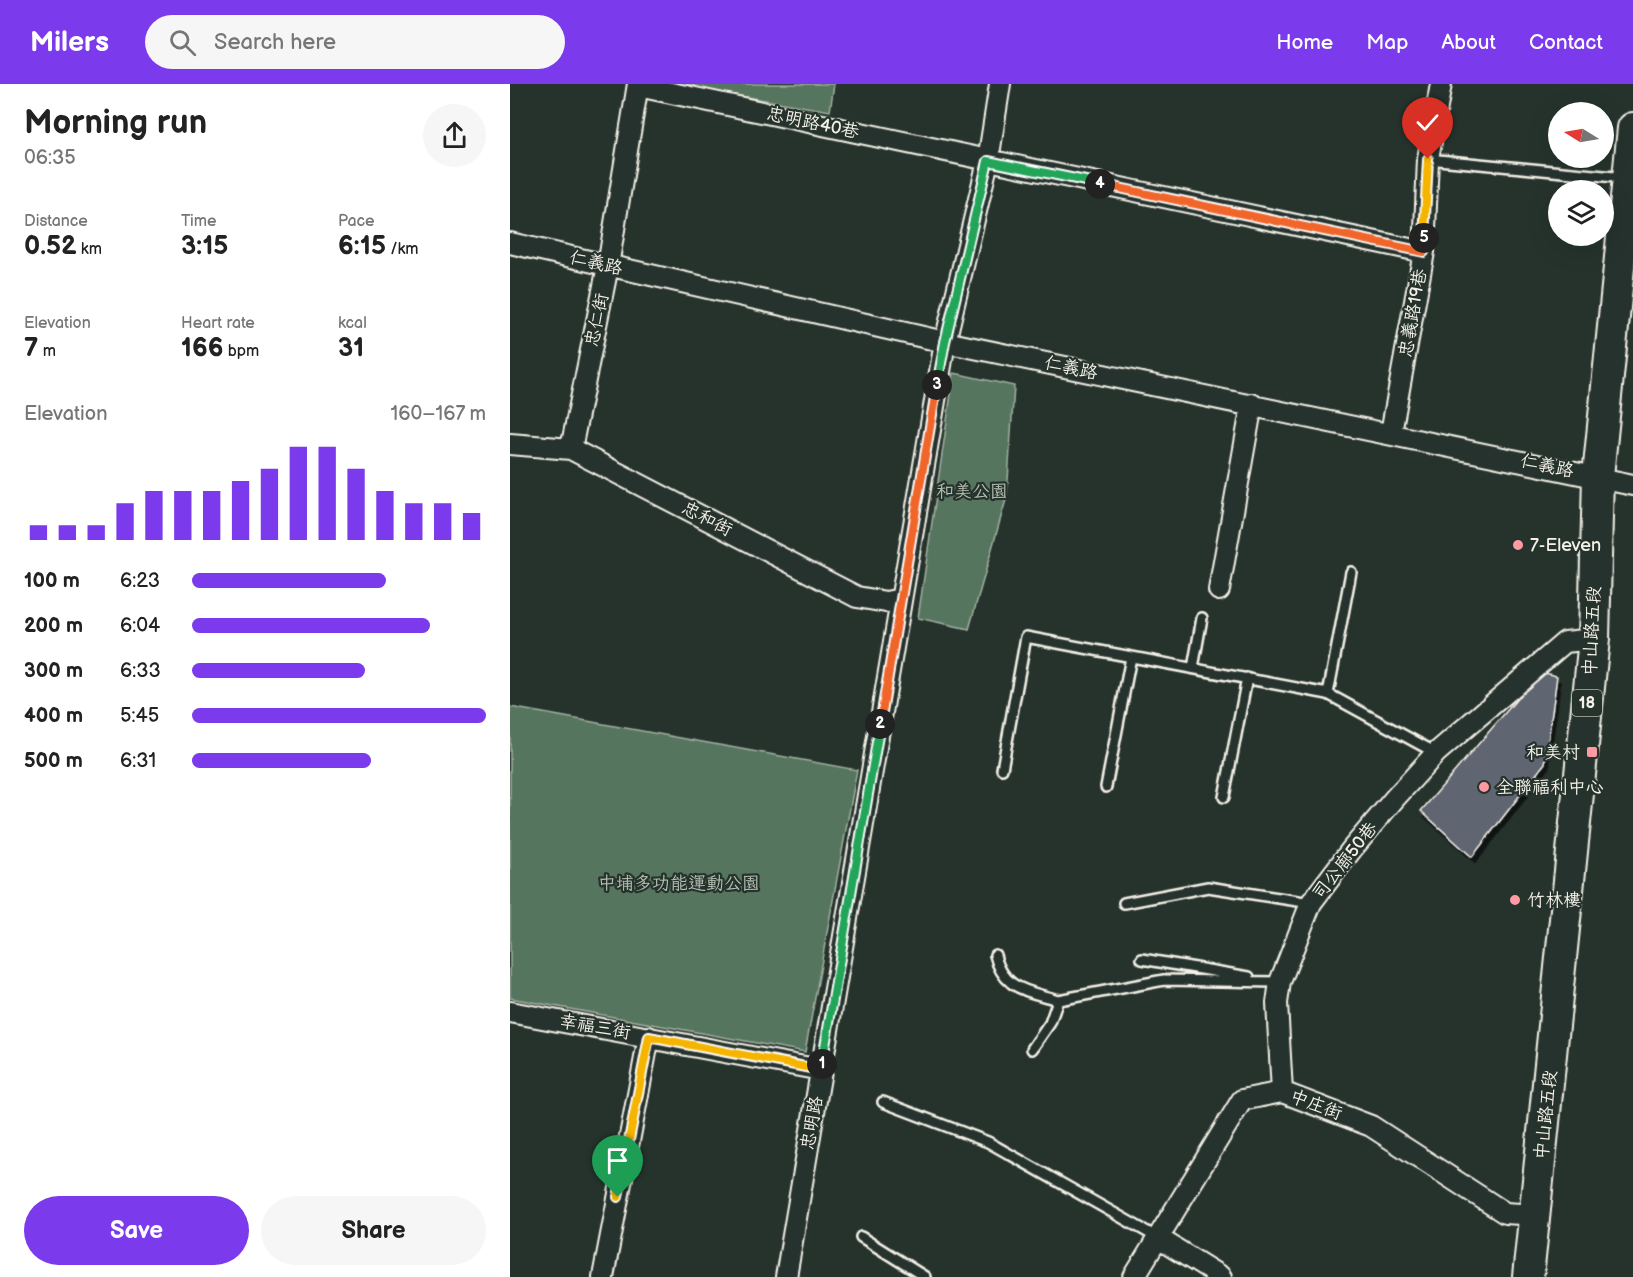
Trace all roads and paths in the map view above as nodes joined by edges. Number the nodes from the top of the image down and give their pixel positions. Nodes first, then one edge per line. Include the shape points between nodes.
1 (1000, 84) edge
2 (1441, 84) edge
3 (638, 85) edge
4 (1633, 128) edge
5 (1428, 159) junction
6 (988, 161) junction
7 (1628, 178) junction
8 (510, 243) edge
9 (1424, 252) junction
10 (608, 266) junction
11 (945, 342) junction
12 (1252, 404) junction
13 (1391, 433) junction
14 (510, 444) edge
15 (571, 449) junction
16 (1598, 476) junction
17 (1633, 485) edge
18 (1351, 573) dead end
19 (1220, 590) dead end
20 (901, 599) junction
21 (1202, 618) dead end
22 (1594, 639) junction
23 (1131, 657) junction
24 (1192, 668) junction
25 (1246, 678) junction
26 (1328, 694) junction
27 (1436, 753) junction
28 (1002, 769) dead end
29 (1106, 787) dead end
30 (1224, 797) dead end
31 (1124, 903) dead end
32 (1311, 903) junction
33 (995, 955) dead end
34 (1142, 959) dead end
35 (1280, 982) junction
36 (1058, 1000) junction
37 (510, 1012) edge
38 (649, 1037) junction
39 (1032, 1049) dead end
40 (821, 1070) junction
41 (1282, 1092) junction
42 (883, 1102) dead end
43 (1535, 1215) junction
44 (861, 1237) dead end
45 (1158, 1238) junction
46 (603, 1277) edge
47 (786, 1277) edge
48 (925, 1277) edge
49 (1134, 1277) edge
50 (1221, 1277) edge
51 (1528, 1277) edge

1 - 6 street, 忠明路
2 - 5 street, 忠義路19巷
3 - 6 street, 忠明路40巷
3 - 10 street, 忠仁街
4 - 7 main road, 中山路五段 / 18
5 - 7 lane
5 - 9 street, 忠義路19巷
6 - 9 street, 忠明路40巷
6 - 11 street, 忠明路
7 - 16 main road, 中山路五段 / 18
8 - 10 street, 仁義路
9 - 13 street, 忠義路19巷
10 - 11 street, 仁義路
10 - 15 street, 忠仁街
11 - 12 street, 仁義路
11 - 20 street, 忠明路
12 - 13 street, 仁義路
12 - 19 street
13 - 16 street, 仁義路
14 - 15 street, 忠和街
15 - 20 street, 忠和街 via 857,597 886,602
16 - 17 street, 仁義路
16 - 22 main road, 中山路五段 / 18
18 - 26 lane
20 - 40 street, 忠明路
21 - 24 lane
22 - 27 street, 司公廍50巷 via 1565,642
22 - 43 main road, 中山路五段 / 18
23 - 24 lane
23 - 28 lane via 1026,637
23 - 29 lane
24 - 25 lane
25 - 26 lane
25 - 30 lane
26 - 27 lane
27 - 32 street, 司公廍50巷 via 1366,832
31 - 32 lane via 1208,887
32 - 35 street, 司公廍50巷
33 - 36 lane via 998,969 1014,986
34 - 35 lane
35 - 36 lane via 1164,980
35 - 41 street, 司公廍50巷 via 1277,1003
36 - 39 lane via 1050,1023
37 - 38 street, 幸福三街
38 - 40 street, 幸福三街
38 - 46 street
40 - 47 street, 忠明路
41 - 43 street, 中庄街 via 1371,1126 1505,1213
41 - 45 street, 中庄街 via 1242,1100
42 - 45 lane via 988,1142
43 - 51 main road, 中山路五段 / 18
44 - 48 lane
45 - 49 street, 中庄街
45 - 50 street

